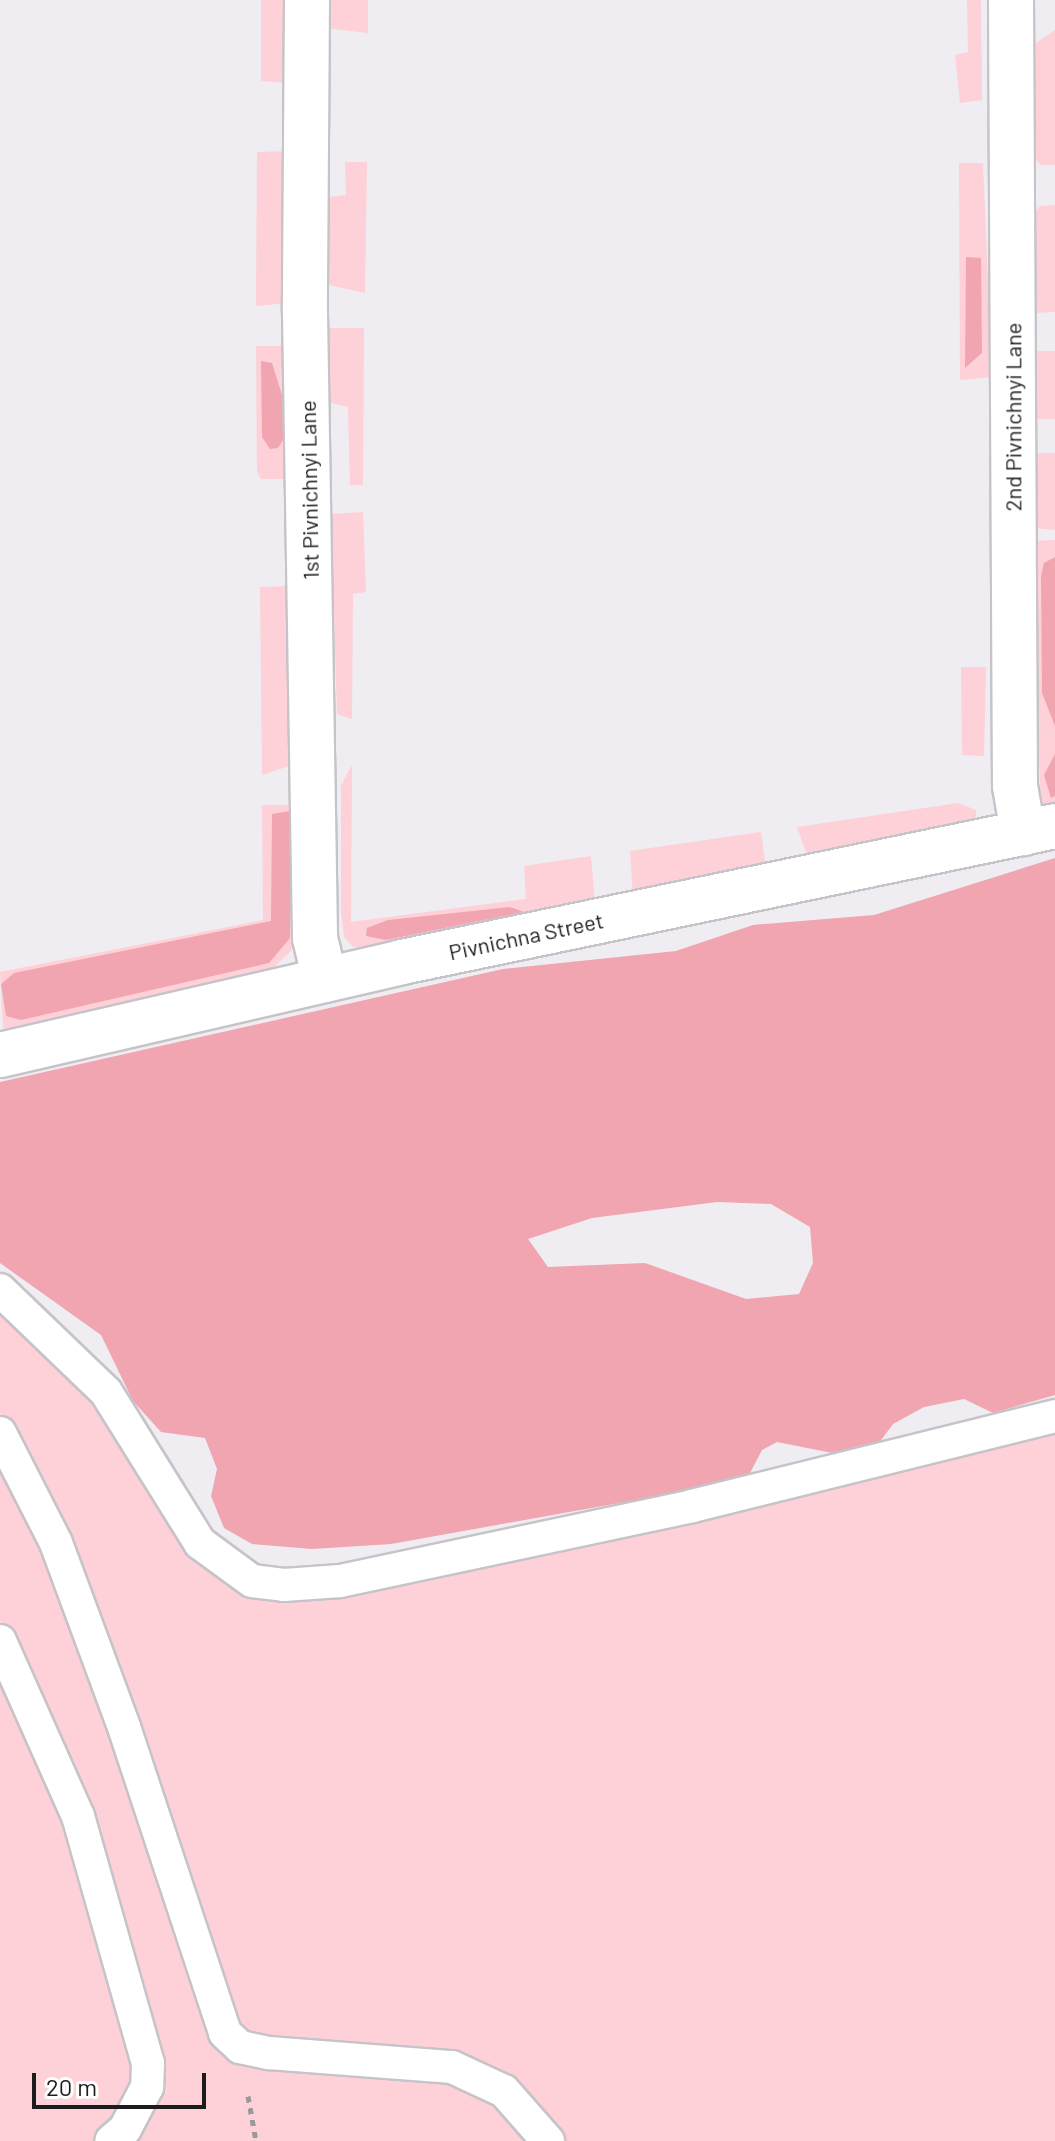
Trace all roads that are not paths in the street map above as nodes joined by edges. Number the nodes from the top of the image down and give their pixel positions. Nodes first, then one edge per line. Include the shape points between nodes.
1 (307, 0) edge
2 (1011, 0) edge
3 (1039, 830) edge
4 (325, 980) junction
5 (0, 1055) edge
6 (0, 1290) edge
7 (1055, 1416) edge
8 (0, 1433) edge
9 (0, 1641) edge
10 (111, 2141) edge
11 (548, 2141) edge

1 - 4 street, 1st Pivnichnyi Lane via 305,313 315,938
2 - 3 street, 2nd Pivnichnyi Lane via 1015,786
3 - 4 street, Pivnichna Street
4 - 5 street, Pivnichna Street via 96,1037
6 - 7 lane via 106,1392 200,1543 252,1581 284,1585 340,1581 692,1506
8 - 11 lane via 56,1543 124,1727 225,2033 240,2047 269,2053 452,2067 504,2091
9 - 10 lane via 78,1816 148,2063 147,2087 125,2129

